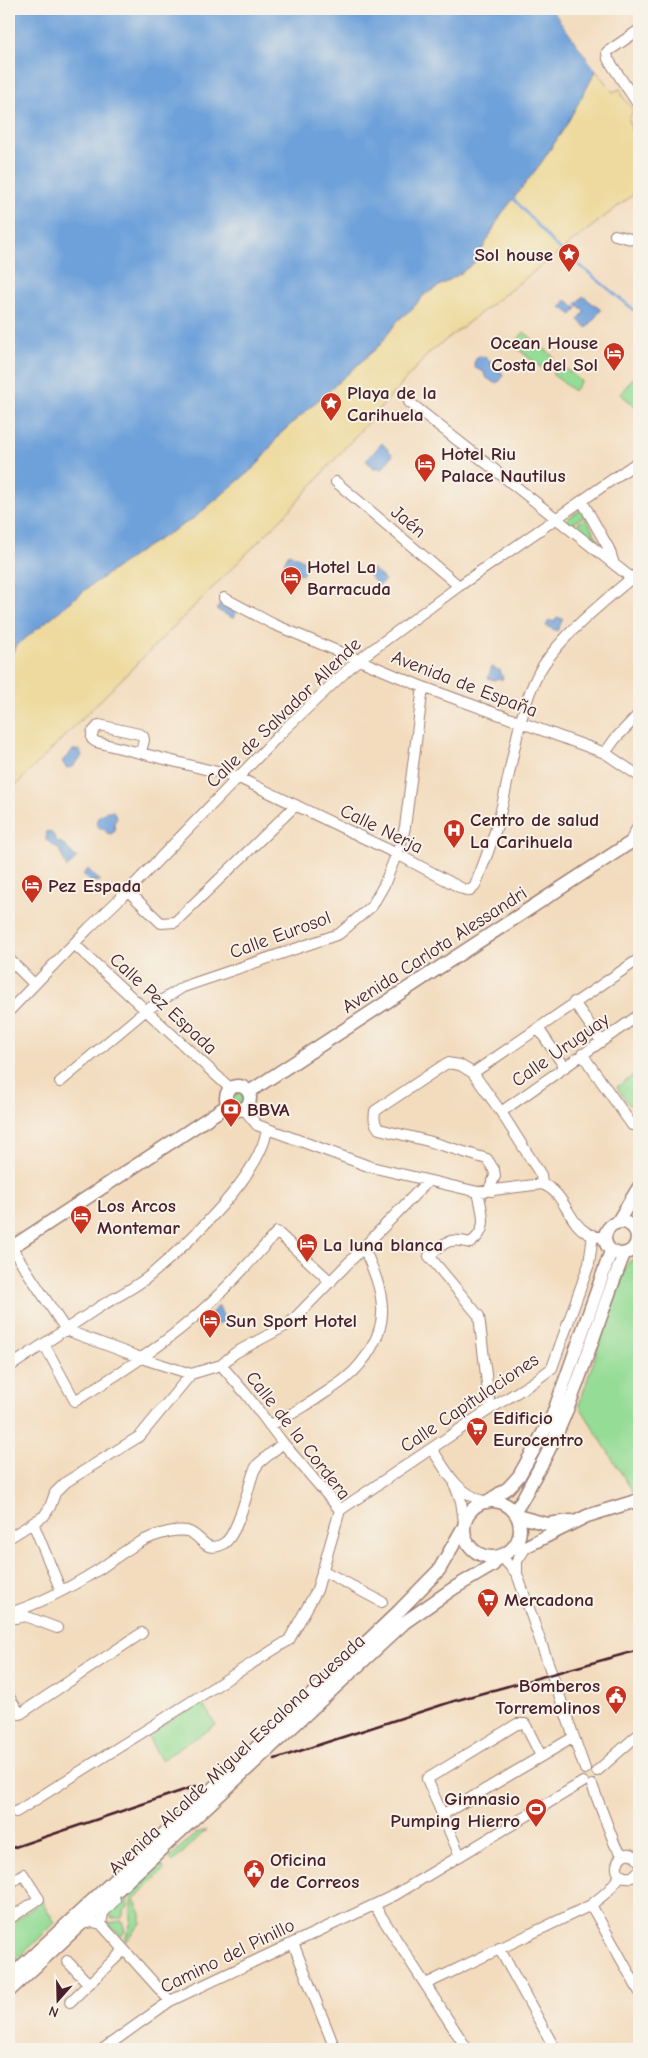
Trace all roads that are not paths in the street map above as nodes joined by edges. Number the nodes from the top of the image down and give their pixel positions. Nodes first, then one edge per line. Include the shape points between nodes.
1 (639, 30) edge
2 (639, 106) edge
3 (615, 235) dead end
4 (639, 240) edge
5 (409, 402) dead end
6 (639, 461) edge
7 (336, 482) dead end
8 (582, 501) junction
9 (557, 519) junction
10 (613, 561) junction
11 (637, 578) edge
12 (460, 586) junction
13 (224, 598) dead end
14 (357, 661) junction
15 (423, 687) junction
16 (639, 714) edge
17 (521, 724) junction
18 (141, 752) junction
19 (605, 753) junction
20 (639, 776) edge
21 (237, 777) junction
22 (296, 806) junction
23 (639, 824) edge
24 (636, 840) edge
25 (397, 854) junction
26 (128, 891) junction
27 (74, 944) junction
28 (9, 959) edge
29 (639, 959) edge
30 (34, 984) junction
31 (574, 1002) junction
32 (9, 1010) edge
33 (145, 1011) junction
34 (639, 1015) edge
35 (538, 1028) junction
36 (601, 1041) junction
37 (582, 1054) junction
38 (564, 1066) junction
39 (473, 1072) junction
40 (60, 1082) dead end
41 (231, 1089) junction
42 (249, 1092) junction
43 (228, 1106) junction
44 (244, 1109) junction
45 (501, 1112) junction
46 (632, 1125) dead end
47 (267, 1129) junction
48 (428, 1181) junction
49 (542, 1184) junction
50 (639, 1187) edge
51 (492, 1191) junction
52 (478, 1192) junction
53 (639, 1218) edge
54 (617, 1223) junction
55 (636, 1232) junction
56 (593, 1235) junction
57 (606, 1238) junction
58 (10, 1247) edge
59 (637, 1247) edge
60 (364, 1248) junction
61 (611, 1251) junction
62 (624, 1254) junction
63 (331, 1282) junction
64 (66, 1330) junction
65 (44, 1344) junction
66 (141, 1358) junction
67 (221, 1365) junction
68 (9, 1367) edge
69 (191, 1374) junction
70 (490, 1409) junction
71 (269, 1426) junction
72 (283, 1443) junction
73 (432, 1450) junction
74 (454, 1483) junction
75 (639, 1500) edge
76 (486, 1502) junction
77 (340, 1510) junction
78 (515, 1514) junction
79 (574, 1521) junction
80 (33, 1523) junction
81 (464, 1525) junction
82 (9, 1538) edge
83 (511, 1553) junction
84 (322, 1570) junction
85 (517, 1574) junction
86 (61, 1591) junction
87 (382, 1602) dead end
88 (12, 1617) edge
89 (57, 1628) dead end
90 (142, 1632) dead end
91 (9, 1697) edge
92 (639, 1734) edge
93 (574, 1737) junction
94 (540, 1756) junction
95 (585, 1769) junction
96 (597, 1771) junction
97 (588, 1783) junction
98 (16, 1812) dead end
99 (442, 1814) junction
100 (624, 1855) junction
101 (460, 1856) junction
102 (639, 1861) edge
103 (639, 1871) edge
104 (621, 1875) junction
105 (9, 1884) edge
106 (124, 1884) junction
107 (374, 1905) junction
108 (590, 1905) junction
109 (9, 1919) edge
110 (80, 1924) junction
111 (101, 1924) junction
112 (293, 1943) junction
113 (499, 1948) junction
114 (124, 1950) junction
115 (68, 1961) dead end
116 (9, 1978) edge
117 (89, 1984) junction
118 (426, 1984) junction
119 (9, 1991) edge
120 (639, 1991) edge
121 (170, 2000) junction
122 (70, 2002) dead end
123 (103, 2049) edge
124 (336, 2049) edge
125 (467, 2049) edge
126 (555, 2049) edge

1 - 2 street via 607,52 608,59
3 - 4 street
5 - 9 street
6 - 8 street, Calle de Salvador Allende
7 - 12 street, Jaén
8 - 9 street, Calle de Salvador Allende
8 - 10 street
9 - 10 street
9 - 12 street, Calle de Salvador Allende
10 - 11 street
11 - 17 street via 568,634 538,673 527,698
12 - 14 street, Calle de Salvador Allende
13 - 14 street, Avenida de España via 273,624
14 - 15 street, Avenida de España
14 - 21 street, Calle de Salvador Allende
15 - 17 street, Avenida de España
15 - 25 street, Calle Eurosol via 405,827
16 - 19 street
17 - 19 street, Avenida de España
17 - 25 street, Calle Nerja via 500,816 475,886 470,891 463,890
18 - 18 street, Calle Nerja via 144,740 139,734 99,726 92,733 96,742
18 - 21 street, Calle Nerja
19 - 20 street, Avenida de España
21 - 22 street, Calle Nerja
21 - 26 street, Calle de Salvador Allende
22 - 25 street, Calle Nerja
22 - 26 street via 176,922 161,923
23 - 24 street
24 - 42 main road, Avenida Carlota Alessandri
25 - 33 street, Calle Eurosol via 372,906 340,934 183,987
26 - 27 street, Calle de Salvador Allende
27 - 30 street, Calle de Salvador Allende
27 - 33 street, Calle Pez Espada
28 - 30 street
29 - 31 street
30 - 32 street, Calle de Salvador Allende
31 - 35 street
31 - 36 street
33 - 40 street, Calle Eurosol
33 - 41 street, Calle Pez Espada
34 - 36 street, Calle Uruguay
35 - 38 street
35 - 39 street
36 - 37 street, Calle Uruguay
37 - 38 street, Calle Uruguay
37 - 46 street
38 - 45 street, Calle Uruguay
39 - 45 street
39 - 51 street via 447,1063 375,1111 374,1119 379,1129 487,1160 495,1176 490,1187
41 - 42 main road via 240,1086
41 - 43 main road via 226,1098
42 - 44 main road via 250,1101
43 - 44 main road via 235,1110
43 - 58 main road
44 - 47 street via 257,1125
45 - 49 street via 541,1175
47 - 48 street via 370,1167
47 - 64 street via 265,1141 252,1166 213,1216 152,1274
48 - 52 street
48 - 60 street
49 - 51 street
49 - 56 street via 552,1188 580,1227
50 - 54 main road
51 - 52 street
52 - 70 street via 484,1222 479,1237 470,1243 448,1241 429,1256 479,1316
53 - 55 main road
54 - 55 main road via 625,1223
54 - 57 main road via 608,1229
55 - 59 main road
56 - 57 street
56 - 70 street, Calle Capitulaciones via 589,1264 552,1368
57 - 61 main road
58 - 64 street
59 - 62 main road
60 - 63 street
60 - 71 street via 378,1285 382,1308 381,1324 374,1343 345,1379
61 - 62 main road
61 - 76 main road via 552,1417 519,1476 508,1488
62 - 78 main road via 562,1422
63 - 66 street via 277,1232 192,1320
63 - 67 street via 288,1324
64 - 65 street
64 - 66 street
65 - 66 street via 75,1401
65 - 68 street
66 - 69 street
67 - 69 street, Calle de la Cordera
67 - 71 street, Calle de la Cordera
69 - 80 street via 140,1436 66,1482 55,1493 44,1516
70 - 73 street, Calle Capitulaciones
71 - 72 street, Calle de la Cordera
72 - 77 street, Calle de la Cordera
72 - 86 street via 254,1470 236,1527 225,1543 212,1547 188,1531 156,1536 136,1544
73 - 74 street
73 - 77 street, Calle Capitulaciones
74 - 76 street via 468,1496
74 - 81 street via 461,1501
75 - 79 main road
76 - 78 main road via 502,1503
76 - 81 main road via 472,1509
77 - 84 street, Calle de la Cordera
78 - 79 main road via 546,1524
78 - 83 main road via 520,1533
79 - 83 main road, Avenida Alcalde Miguel Escalona Quesada
80 - 82 street
80 - 86 street
81 - 83 main road via 464,1537 474,1551 490,1558
81 - 116 main road, Avenida Alcalde Miguel Escalona Quesada via 439,1570 399,1611
83 - 85 street
83 - 85 street
83 - 106 main road, Avenida Alcalde Miguel Escalona Quesada via 405,1622
84 - 87 street
84 - 98 street, Calle de la Cordera via 317,1590 289,1640
85 - 93 street
86 - 88 street
88 - 89 street via 25,1616
90 - 91 street via 20,1714
92 - 96 street
93 - 94 street
93 - 95 street
94 - 99 street
94 - 99 street via 525,1724 517,1724 427,1779
95 - 96 street via 590,1767
95 - 97 street via 581,1776
96 - 97 street via 598,1779
97 - 100 street via 615,1845
97 - 101 street, Camino del Pinillo
99 - 101 street
100 - 102 street via 634,1855
100 - 104 street via 617,1864
101 - 107 street, Camino del Pinillo
103 - 104 street via 632,1877
104 - 108 street via 608,1892
105 - 109 street via 22,1874 39,1899
106 - 110 main road, Avenida Alcalde Miguel Escalona Quesada
106 - 111 street via 120,1895 103,1913
107 - 112 street, Camino del Pinillo
107 - 118 street
108 - 113 street
108 - 120 street
110 - 111 street
110 - 119 main road, Avenida Alcalde Miguel Escalona Quesada
111 - 114 street
112 - 121 street, Camino del Pinillo
112 - 124 street
113 - 118 street
113 - 126 street
114 - 117 street
114 - 121 street
115 - 117 street
117 - 122 street
118 - 125 street
121 - 123 street, Camino del Pinillo

